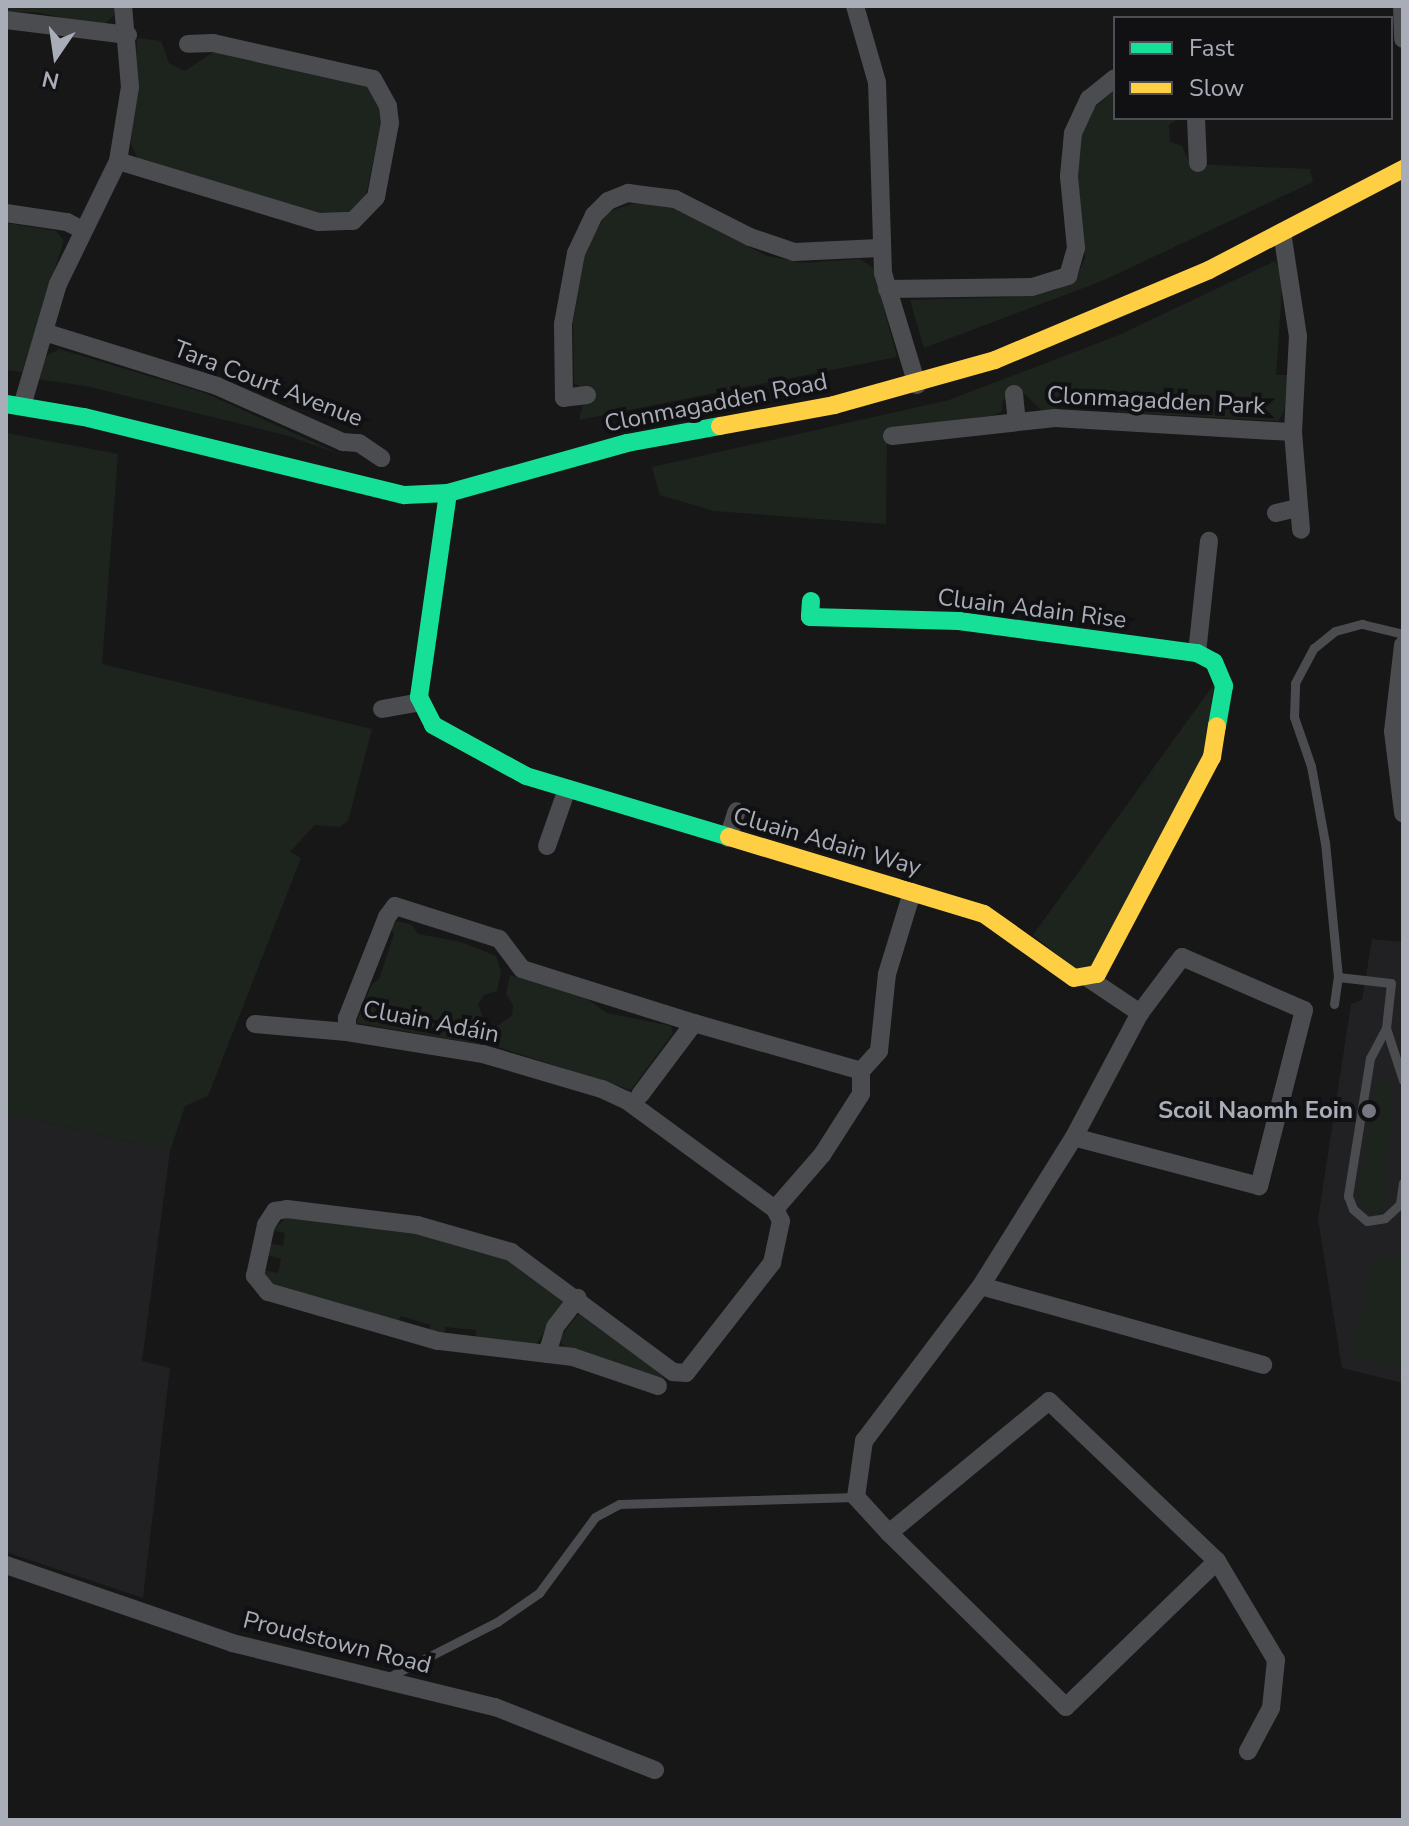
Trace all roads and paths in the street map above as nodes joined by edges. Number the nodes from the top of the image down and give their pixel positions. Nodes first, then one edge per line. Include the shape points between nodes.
1 (123, 6) edge
2 (855, 6) edge
3 (1402, 6) edge
4 (6, 20) edge
5 (128, 35) junction
6 (1403, 39) edge
7 (188, 44) dead end
8 (1113, 80) edge
9 (1196, 120) edge
10 (118, 161) junction
11 (1198, 163) dead end
12 (1403, 169) edge
13 (6, 213) edge
14 (83, 230) junction
15 (1282, 232) junction
16 (879, 248) junction
17 (887, 289) junction
18 (44, 332) junction
19 (917, 385) junction
20 (1014, 394) dead end
21 (587, 395) dead end
22 (14, 405) edge
23 (1017, 421) junction
24 (1293, 432) junction
25 (892, 436) dead end
26 (381, 458) dead end
27 (448, 493) junction
28 (1298, 508) junction
29 (1276, 513) dead end
30 (1301, 530) dead end
31 (1209, 541) dead end
32 (811, 601) dead end
33 (1403, 634) edge
34 (1403, 645) edge
35 (1205, 657) junction
36 (420, 702) junction
37 (382, 709) dead end
38 (567, 789) junction
39 (737, 811) dead end
40 (1403, 813) edge
41 (728, 838) junction
42 (547, 846) dead end
43 (912, 892) junction
44 (1338, 977) junction
45 (1088, 978) junction
46 (1334, 1004) dead end
47 (1140, 1013) junction
48 (694, 1023) junction
49 (255, 1024) dead end
50 (1386, 1028) junction
51 (347, 1032) junction
52 (861, 1071) junction
53 (1403, 1080) edge
54 (640, 1095) dead end
55 (1074, 1137) junction
56 (1403, 1183) edge
57 (775, 1209) junction
58 (981, 1286) junction
59 (578, 1298) junction
60 (547, 1354) junction
61 (1263, 1365) dead end
62 (658, 1386) dead end
63 (856, 1497) junction
64 (889, 1533) junction
65 (1217, 1561) junction
66 (6, 1565) edge
67 (382, 1680) junction
68 (1248, 1751) dead end
69 (655, 1770) dead end

1 - 5 street
2 - 16 street via 877,82
3 - 6 street
4 - 5 street
5 - 10 street via 130,87
7 - 10 street via 213,43 373,79 388,106 390,123 376,197 353,221 319,222
8 - 17 street via 1089,99 1073,133 1069,176 1076,248 1068,276 1032,287
9 - 11 street
10 - 14 street
12 - 15 street, Clonmagadden Road
13 - 14 street via 67,222
14 - 18 street
15 - 19 street, Clonmagadden Road via 1097,320
15 - 24 street, Clonmagadden Park via 1298,336
16 - 17 street
16 - 21 street via 794,252 750,237 675,199 628,193 608,201 579,243 563,324 564,398
17 - 19 street
18 - 22 street
18 - 26 street, Tara Court Avenue via 217,386 343,442 359,443
19 - 27 street, Clonmagadden Road via 627,443
20 - 23 street, Clonmagadden Park
22 - 27 street, Clonmagadden Road via 372,489 405,495
23 - 24 street, Clonmagadden Park via 1118,420
23 - 25 street, Clonmagadden Park
24 - 28 street, Clonmagadden Park
27 - 36 street
28 - 29 street
28 - 30 street, Clonmagadden Park
31 - 35 street
32 - 35 street, Cluain Adain Rise via 810,617 959,621
33 - 44 lane via 1362,624 1335,631 1314,648 1295,683 1294,717 1311,766 1325,843
34 - 40 street via 1393,731
35 - 45 street via 1224,686 1212,757 1104,967
36 - 37 street
36 - 38 street, Cluain Adain Way via 433,725 473,751
38 - 41 street, Cluain Adain Way
38 - 42 street
39 - 41 street
41 - 43 street, Cluain Adain Way
43 - 45 street, Cluain Adain Way via 984,914 1063,971
43 - 52 street via 887,974 879,1051
44 - 46 lane
44 - 50 lane via 1391,983
45 - 47 street
47 - 55 street
47 - 55 street via 1182,957 1304,1010 1259,1186
48 - 51 street, Cluain Adáin via 522,969 499,939 395,906 347,1018
48 - 52 street
48 - 54 street
49 - 51 street
50 - 53 lane
50 - 56 lane via 1370,1058 1348,1196 1367,1221 1385,1218 1400,1204
51 - 57 street, Cluain Adáin via 483,1054 602,1089 626,1100
52 - 57 street via 861,1094 848,1118
55 - 58 street
57 - 59 street via 781,1221 772,1263 686,1373 673,1372
58 - 61 street
58 - 63 street via 864,1441
59 - 60 street via 555,1327
59 - 60 street via 511,1252 441,1230 287,1209 270,1217 255,1276 268,1292 438,1341
60 - 62 street via 573,1357
63 - 64 street
63 - 67 lane via 619,1504 595,1517 539,1593 497,1622
64 - 65 street via 1049,1401
64 - 65 street via 1066,1707
65 - 68 street via 1276,1660 1271,1708
66 - 67 street, Proudstown Road via 232,1643
67 - 69 street, Proudstown Road via 495,1707

